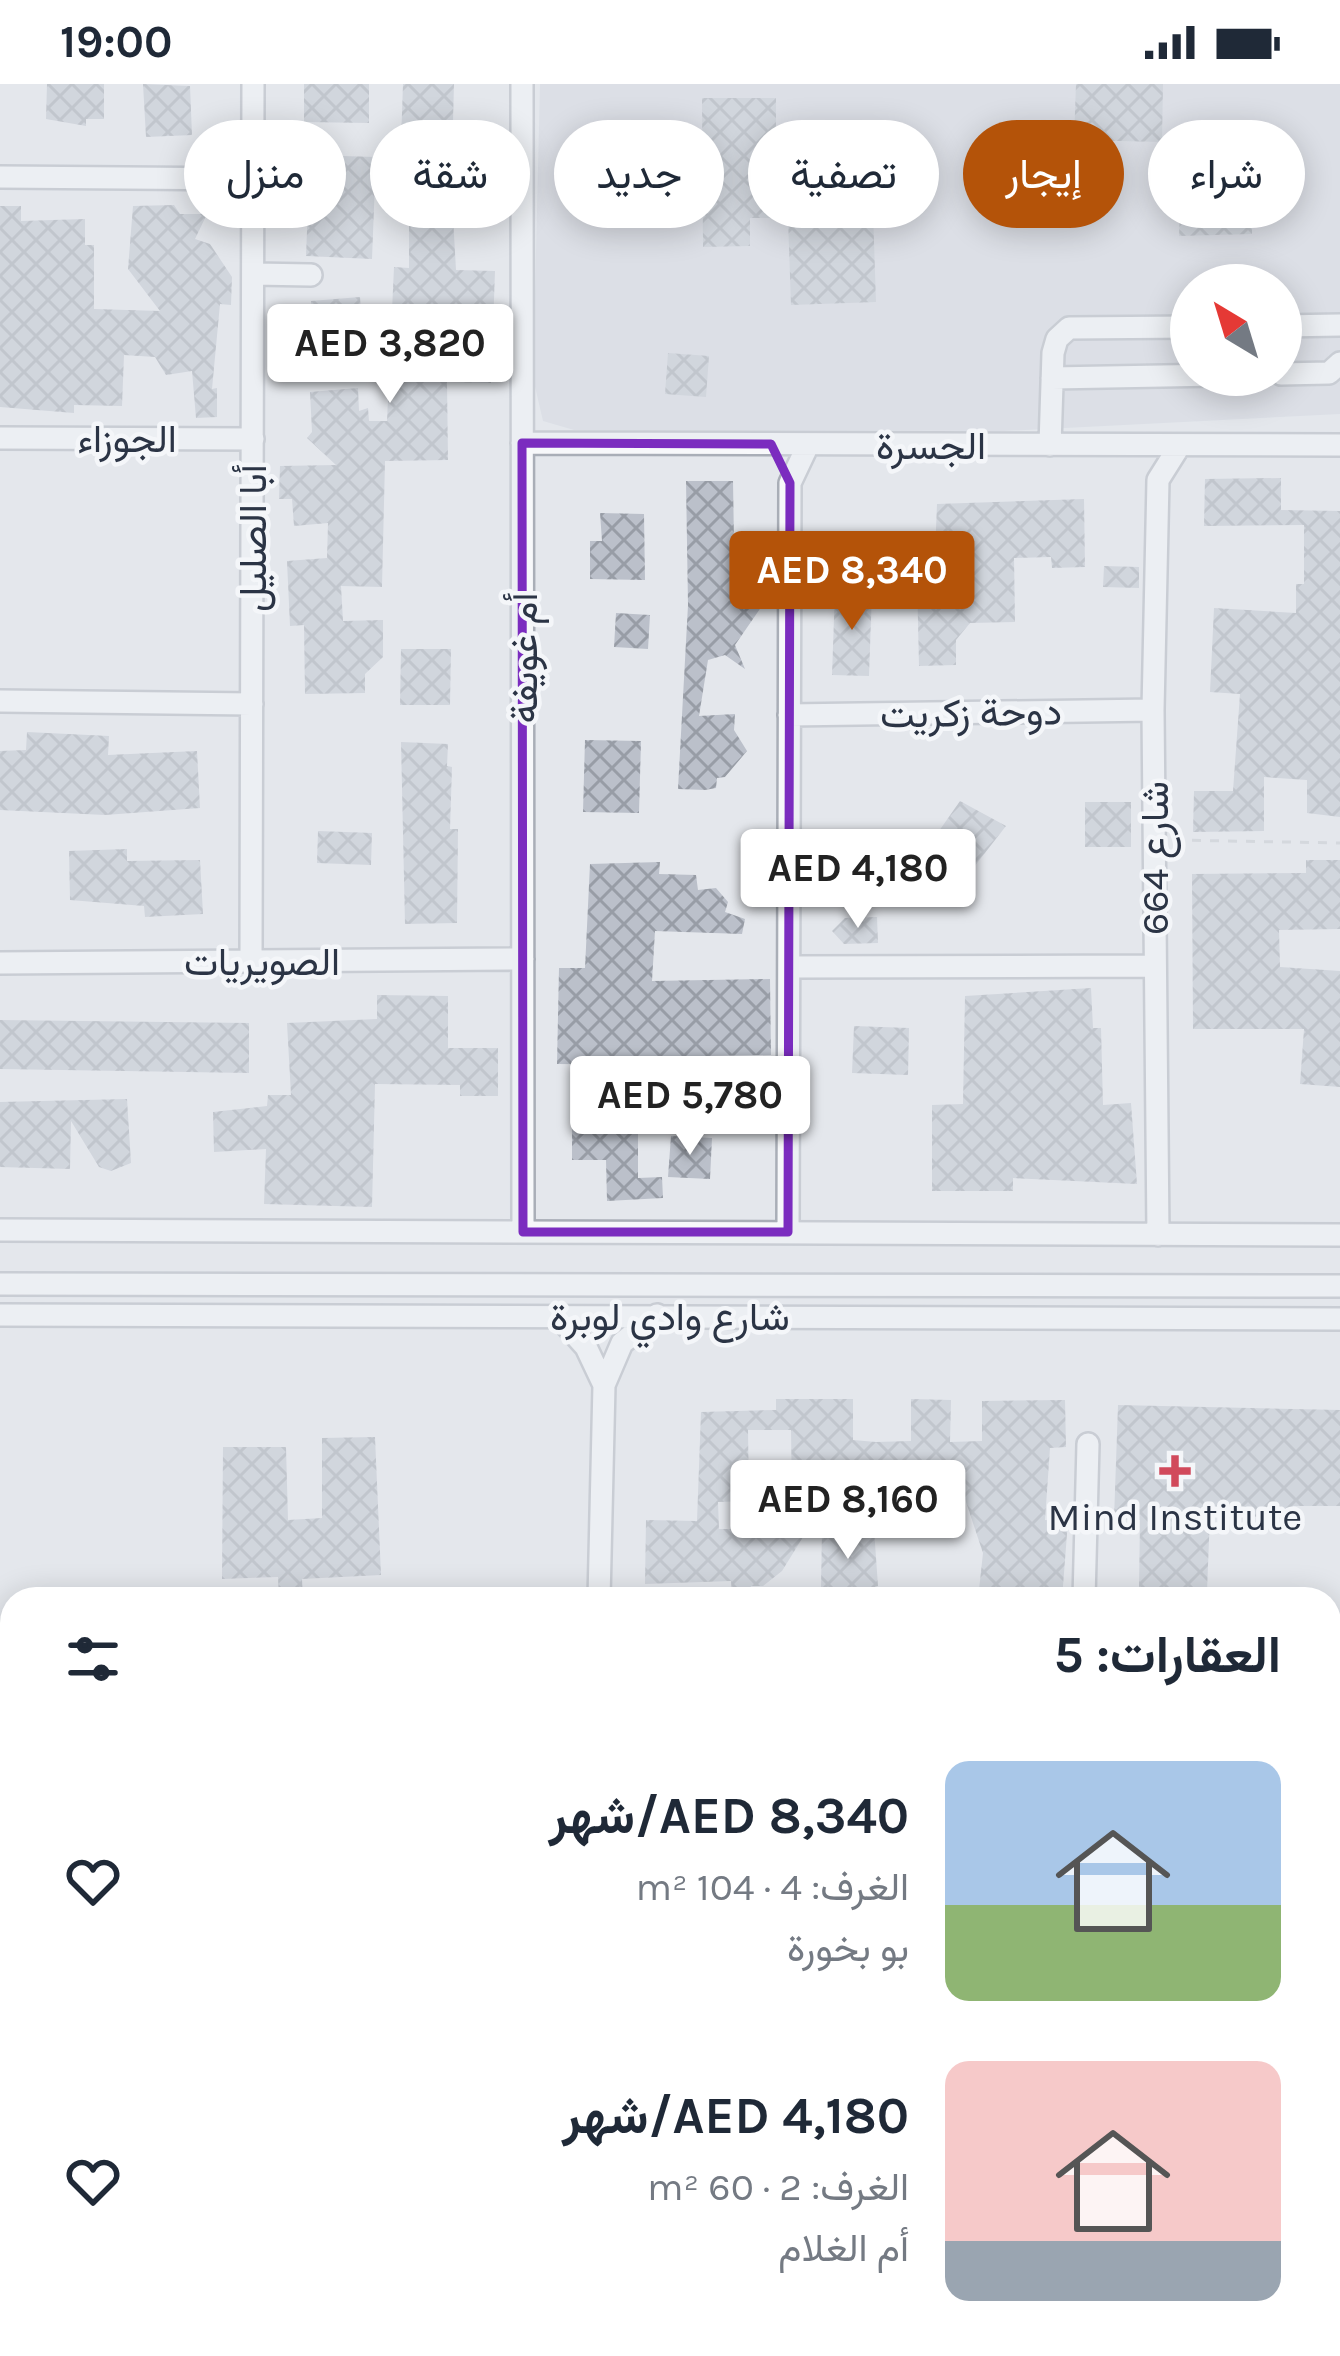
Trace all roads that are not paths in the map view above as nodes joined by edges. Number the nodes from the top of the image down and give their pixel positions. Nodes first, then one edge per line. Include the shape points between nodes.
1 (253, 84) edge
2 (523, 84) edge
3 (253, 120) edge
4 (0, 177) edge
5 (184, 178) edge
6 (253, 228) edge
7 (253, 274) junction
8 (310, 275) dead end
9 (1302, 326) edge
10 (1340, 326) edge
11 (1170, 327) edge
12 (1340, 363) edge
13 (1302, 374) edge
14 (1170, 376) edge
15 (1052, 378) junction
16 (0, 438) edge
17 (253, 439) junction
18 (522, 443) junction
19 (771, 444) junction
20 (808, 445) junction
21 (1050, 445) junction
22 (1134, 445) junction
23 (1180, 445) junction
24 (1340, 446) edge
25 (1157, 480) junction
26 (790, 484) junction
27 (0, 701) edge
28 (252, 704) junction
29 (1153, 710) junction
30 (789, 715) junction
31 (523, 959) junction
32 (251, 961) junction
33 (0, 963) edge
34 (1155, 966) junction
35 (791, 967) junction
36 (0, 1230) edge
37 (524, 1232) junction
38 (788, 1232) junction
39 (1157, 1235) junction
40 (1340, 1235) edge
41 (0, 1284) edge
42 (1340, 1286) edge
43 (657, 1314) junction
44 (0, 1316) edge
45 (557, 1316) junction
46 (1340, 1318) edge
47 (604, 1385) junction
48 (1088, 1444) dead end
49 (600, 1587) edge
50 (1084, 1587) edge

1 - 3 street, أبا الصليل
2 - 18 street, أم غويفة
4 - 5 street
6 - 7 street, أبا الصليل
7 - 8 street
7 - 17 street, أبا الصليل
9 - 10 street
11 - 15 street via 1069,328 1057,339
12 - 13 street via 1329,373
14 - 15 street
15 - 21 street
16 - 17 street, الجوزاء
17 - 28 street, أبا الصليل
18 - 19 street, الجسرة
18 - 31 street, أم غويفة
19 - 20 street, الجسرة
19 - 26 street
20 - 21 street, الجسرة
20 - 26 street
21 - 22 street, الجسرة
22 - 23 street, الجسرة
22 - 25 street
23 - 24 street, الجسرة
23 - 25 street
25 - 29 street, شارع 664
26 - 30 street
27 - 28 street
28 - 32 street, أبا الصليل
29 - 30 street, دوحة زكريت
29 - 34 street, شارع 664
30 - 35 street
31 - 32 street, الصويريات
31 - 37 street, أم غويفة
32 - 33 street, الصويريات
34 - 35 street
34 - 39 street, شارع 664
35 - 38 street
36 - 37 street
37 - 38 street
38 - 39 street
39 - 40 street
41 - 42 street, شارع وادي لوبرة
43 - 45 street, شارع وادي لوبرة
43 - 46 street, شارع وادي لوبرة
43 - 47 street via 622,1343
44 - 45 street, شارع وادي لوبرة
45 - 47 street via 586,1347
47 - 49 street
48 - 50 street

